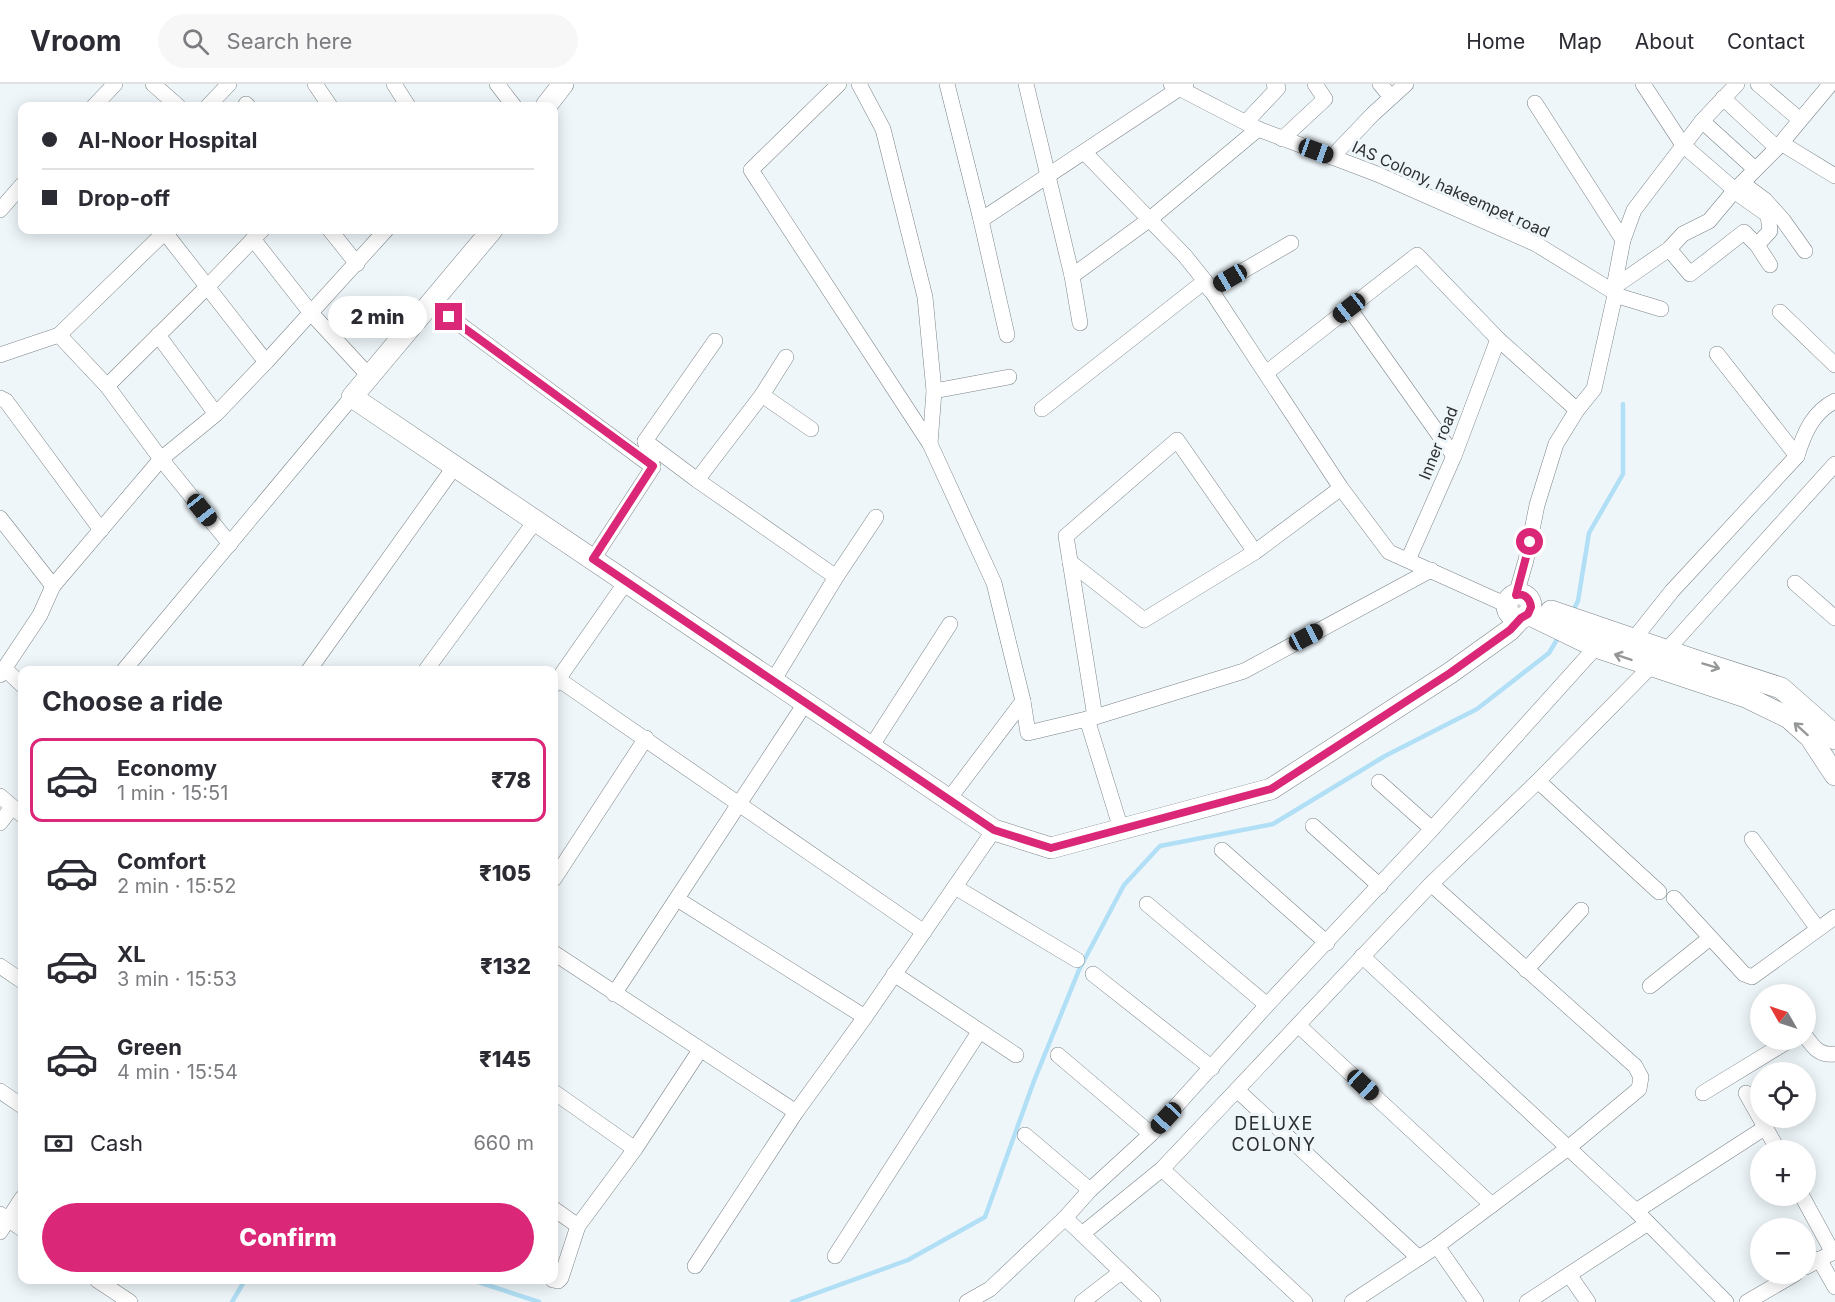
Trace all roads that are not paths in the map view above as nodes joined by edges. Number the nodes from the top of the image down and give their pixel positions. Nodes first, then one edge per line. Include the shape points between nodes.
1 (115, 84) edge
2 (153, 84) edge
3 (229, 84) edge
4 (315, 84) edge
5 (394, 84) edge
6 (497, 84) edge
7 (563, 84) edge
8 (839, 84) edge
9 (858, 84) edge
10 (947, 84) edge
11 (1026, 84) edge
12 (1274, 84) edge
13 (1315, 84) edge
14 (1380, 84) edge
15 (1406, 84) edge
16 (1643, 84) edge
17 (1737, 84) edge
18 (1758, 84) edge
19 (1180, 85) edge
20 (1829, 88) edge
21 (1391, 97) junction
22 (1723, 98) junction
23 (98, 102) edge
24 (173, 102) edge
25 (212, 102) edge
26 (327, 102) edge
27 (405, 102) edge
28 (511, 102) edge
29 (549, 102) edge
30 (1535, 103) dead end
31 (1800, 119) junction
32 (1702, 121) junction
33 (1252, 125) junction
34 (1282, 139) junction
35 (1683, 145) junction
36 (1779, 145) junction
37 (1085, 153) junction
38 (1332, 158) junction
39 (1755, 169) junction
40 (1048, 176) junction
41 (1835, 176) edge
42 (1737, 188) junction
43 (18, 190) edge
44 (0, 210) edge
45 (1150, 219) junction
46 (981, 220) junction
47 (162, 234) edge
48 (167, 234) edge
49 (257, 234) edge
50 (333, 234) edge
51 (383, 234) edge
52 (489, 234) edge
53 (1623, 240) junction
54 (1291, 243) dead end
55 (1757, 245) junction
56 (1669, 249) junction
57 (1805, 251) dead end
58 (357, 264) junction
59 (1770, 265) dead end
60 (1072, 276) junction
61 (1208, 285) junction
62 (207, 287) junction
63 (1615, 292) junction
64 (431, 303) junction
65 (1349, 308) junction
66 (1661, 309) dead end
67 (1780, 312) dead end
68 (311, 313) junction
69 (1080, 323) dead end
70 (59, 335) junction
71 (158, 335) junction
72 (1007, 335) dead end
73 (1498, 339) junction
74 (715, 341) dead end
75 (1717, 354) dead end
76 (0, 355) edge
77 (786, 357) dead end
78 (266, 362) junction
79 (1835, 365) edge
80 (1266, 373) junction
81 (369, 376) junction
82 (1009, 377) dead end
83 (107, 386) junction
84 (934, 391) junction
85 (762, 395) junction
86 (352, 397) junction
87 (0, 398) edge
88 (1835, 401) edge
89 (1042, 409) dead end
90 (1577, 410) junction
91 (216, 414) junction
92 (811, 429) dead end
93 (645, 441) junction
94 (930, 444) junction
95 (1454, 456) junction
96 (1797, 456) junction
97 (162, 459) junction
98 (1835, 464) edge
99 (455, 466) junction
100 (653, 466) junction
101 (697, 480) junction
102 (1341, 488) junction
103 (876, 517) dead end
104 (0, 518) edge
105 (536, 520) junction
106 (101, 530) junction
107 (230, 543) junction
108 (1255, 552) junction
109 (593, 559) junction
110 (1408, 560) junction
111 (1070, 562) junction
112 (1431, 570) junction
113 (836, 577) junction
114 (626, 582) junction
115 (1795, 583) dead end
116 (53, 586) junction
117 (1520, 607) junction
118 (1835, 618) edge
119 (950, 624) dead end
120 (1566, 624) junction
121 (1633, 640) junction
122 (1596, 647) junction
123 (1658, 658) junction
124 (128, 666) edge
125 (315, 666) edge
126 (429, 666) edge
127 (3, 672) edge
128 (558, 679) edge
129 (774, 681) junction
130 (18, 682) edge
131 (558, 683) edge
132 (1023, 700) junction
133 (806, 702) junction
134 (1091, 718) junction
135 (646, 738) junction
136 (1835, 739) edge
137 (871, 747) junction
138 (1835, 775) edge
139 (1538, 781) junction
140 (1379, 782) dead end
141 (0, 796) edge
142 (949, 799) junction
143 (740, 804) junction
144 (17, 811) edge
145 (0, 823) edge
146 (1313, 826) dead end
147 (1121, 829) junction
148 (1432, 829) junction
149 (994, 830) junction
150 (1752, 838) dead end
151 (1222, 850) dead end
152 (558, 873) edge
153 (1431, 884) junction
154 (1380, 886) junction
155 (955, 888) junction
156 (1659, 892) dead end
157 (1674, 898) dead end
158 (677, 899) junction
159 (1147, 904) dead end
160 (1581, 909) dead end
161 (1835, 917) edge
162 (1818, 929) junction
163 (924, 932) junction
164 (1710, 938) junction
165 (1327, 943) junction
166 (558, 956) edge
167 (1362, 956) junction
168 (1077, 960) dead end
169 (0, 966) edge
170 (1526, 970) junction
171 (894, 974) junction
172 (1093, 974) dead end
173 (18, 978) edge
174 (1650, 986) dead end
175 (614, 994) junction
176 (1267, 1005) junction
177 (865, 1017) junction
178 (1298, 1025) junction
179 (980, 1032) junction
180 (700, 1050) junction
181 (1774, 1050) edge
182 (1816, 1050) edge
183 (1835, 1054) edge
184 (1016, 1055) dead end
185 (1058, 1055) dead end
186 (1212, 1068) junction
187 (1237, 1090) junction
188 (0, 1091) edge
189 (1704, 1093) dead end
190 (1746, 1093) dead end
191 (558, 1095) edge
192 (1750, 1100) edge
193 (18, 1103) edge
194 (796, 1112) junction
195 (1764, 1128) edge
196 (1150, 1134) junction
197 (1024, 1135) dead end
198 (1568, 1148) junction
199 (635, 1149) junction
200 (1162, 1169) junction
201 (1090, 1190) junction
202 (18, 1203) edge
203 (1492, 1205) junction
204 (1805, 1206) edge
205 (1636, 1211) junction
206 (558, 1212) edge
207 (1065, 1218) junction
208 (3, 1222) edge
209 (1648, 1223) junction
210 (578, 1226) junction
211 (18, 1228) edge
212 (1082, 1234) junction
213 (1437, 1246) junction
214 (835, 1256) dead end
215 (1823, 1257) edge
216 (1419, 1258) junction
217 (694, 1266) dead end
218 (1120, 1272) junction
219 (1570, 1276) junction
220 (558, 1281) edge
221 (103, 1284) edge
222 (1778, 1284) edge
223 (1835, 1287) edge
224 (130, 1302) edge
225 (968, 1302) edge
226 (1082, 1302) edge
227 (1153, 1302) edge
228 (1305, 1302) edge
229 (1352, 1302) edge
230 (1476, 1302) edge
231 (1527, 1302) edge
232 (1588, 1302) edge
233 (1726, 1302) edge
234 (1747, 1302) edge

1 - 23 street
2 - 24 street
3 - 25 street
4 - 26 street
5 - 27 street
6 - 28 street
7 - 29 street
8 - 94 street via 751,170
9 - 84 street via 883,129 926,297
10 - 46 street
11 - 40 street
12 - 33 street via 1278,88
13 - 34 street via 1325,99
14 - 21 street
15 - 21 street
16 - 35 street
17 - 22 street
18 - 31 street
19 - 33 street, IAS Colony, hakeempet road
19 - 37 street
20 - 31 street
21 - 38 street
22 - 32 street
22 - 36 street
30 - 53 street
31 - 36 street
32 - 35 street
32 - 39 street
33 - 34 street, IAS Colony, hakeempet road
33 - 45 street
34 - 38 street, IAS Colony, hakeempet road
35 - 42 street
35 - 53 street via 1634,210
36 - 39 street
36 - 41 street
37 - 40 street
37 - 45 street
38 - 63 street, IAS Colony, hakeempet road via 1536,244
39 - 42 street
40 - 46 street
40 - 60 street
42 - 55 street via 1768,215 1770,231
42 - 56 street via 1709,221 1683,234
42 - 57 street via 1765,200
43 - 44 street
45 - 60 street
45 - 61 street
46 - 72 street
47 - 70 street
48 - 62 street
49 - 62 street
49 - 68 street
50 - 58 street
51 - 58 street
52 - 64 street
53 - 63 street
54 - 61 street
55 - 56 street via 1744,232 1690,274
55 - 59 street
56 - 63 street
58 - 68 street
60 - 69 street
61 - 80 street
61 - 89 street
62 - 71 street
62 - 78 street
63 - 66 street, IAS Colony, hakeempet road
63 - 90 street via 1594,389
64 - 81 street
64 - 100 street
65 - 73 street via 1417,255
65 - 80 street
65 - 95 street
67 - 79 street
68 - 78 street
68 - 81 street
70 - 76 street
70 - 83 street
71 - 83 street
71 - 91 street
73 - 90 street
73 - 95 street, Inner road
74 - 93 street
75 - 96 street
77 - 85 street
78 - 91 street
80 - 102 street
81 - 86 street
82 - 84 street
83 - 97 street
84 - 94 street
85 - 92 street
85 - 101 street
86 - 99 street
86 - 107 street
87 - 106 street
88 - 96 street via 1810,422
90 - 117 street via 1556,444 1537,505
91 - 97 street
93 - 100 street
93 - 101 street
94 - 132 street via 994,583
95 - 110 street, Inner road
96 - 121 street via 1672,591
97 - 106 street
97 - 107 street
98 - 123 street
99 - 105 street
99 - 125 street
100 - 109 street
101 - 113 street
102 - 108 street
102 - 110 street via 1389,552
103 - 113 street
104 - 116 street
105 - 109 street
105 - 126 street
106 - 116 street
107 - 124 street
108 - 111 street via 1144,620
108 - 111 street via 1177,440 1066,537
109 - 114 street
110 - 112 street
111 - 134 street
112 - 117 street
112 - 134 street via 1244,670
113 - 129 street
114 - 128 street
114 - 129 street
115 - 118 street
116 - 127 street via 40,615
117 - 120 street
117 - 147 street via 1510,630 1271,789
119 - 137 street
120 - 121 street
120 - 122 street
121 - 123 street
123 -> 122 street
122 - 148 street
123 -> 136 street via 1781,687
138 -> 123 street via 1810,737 1789,718
123 - 139 street
127 - 130 street
129 - 133 street
131 - 135 street
132 - 134 street via 1028,733
132 - 142 street
133 - 137 street
133 - 143 street
134 - 147 street
135 - 143 street
135 - 152 street
137 - 142 street
139 - 153 street
139 - 156 street
140 - 148 street
141 - 144 street
142 - 149 street
143 - 158 street
143 - 163 street
144 - 145 street
146 - 154 street
147 - 149 street via 1051,848
148 - 154 street
149 - 155 street
150 - 162 street
151 - 165 street
153 - 167 street
153 - 170 street
154 - 165 street
155 - 163 street
155 - 168 street
157 - 164 street
158 - 175 street
158 - 177 street
159 - 176 street
160 - 170 street
161 - 162 street
162 - 164 street via 1752,976 1744,974
163 - 171 street
164 - 174 street
165 - 176 street
166 - 175 street
167 - 178 street
167 - 198 street
169 - 173 street
170 - 198 street via 1635,1066 1641,1077 1639,1089
171 - 177 street
171 - 179 street
172 - 186 street
175 - 180 street
176 - 186 street
177 - 194 street
178 - 187 street
178 - 203 street
179 - 184 street
179 - 214 street
180 - 194 street
180 - 199 street
181 - 189 street
182 - 183 street
185 - 196 street
186 - 196 street
187 - 200 street
187 - 216 street
188 - 193 street
190 - 192 street
191 - 199 street
194 - 217 street
195 - 205 street
196 - 201 street
197 - 201 street
198 - 203 street
198 - 205 street
199 - 210 street
200 - 212 street
200 - 228 street
201 - 207 street
202 - 208 street
203 - 213 street
204 - 215 street
205 - 209 street
206 - 210 street
207 - 212 street
207 - 225 street via 990,1289
208 - 211 street
209 - 219 street
209 - 233 street
210 - 220 street
212 - 218 street
213 - 216 street
213 - 230 street
215 - 223 street
216 - 229 street
218 - 226 street
218 - 227 street
219 - 231 street
219 - 232 street
221 - 224 street
222 - 234 street

